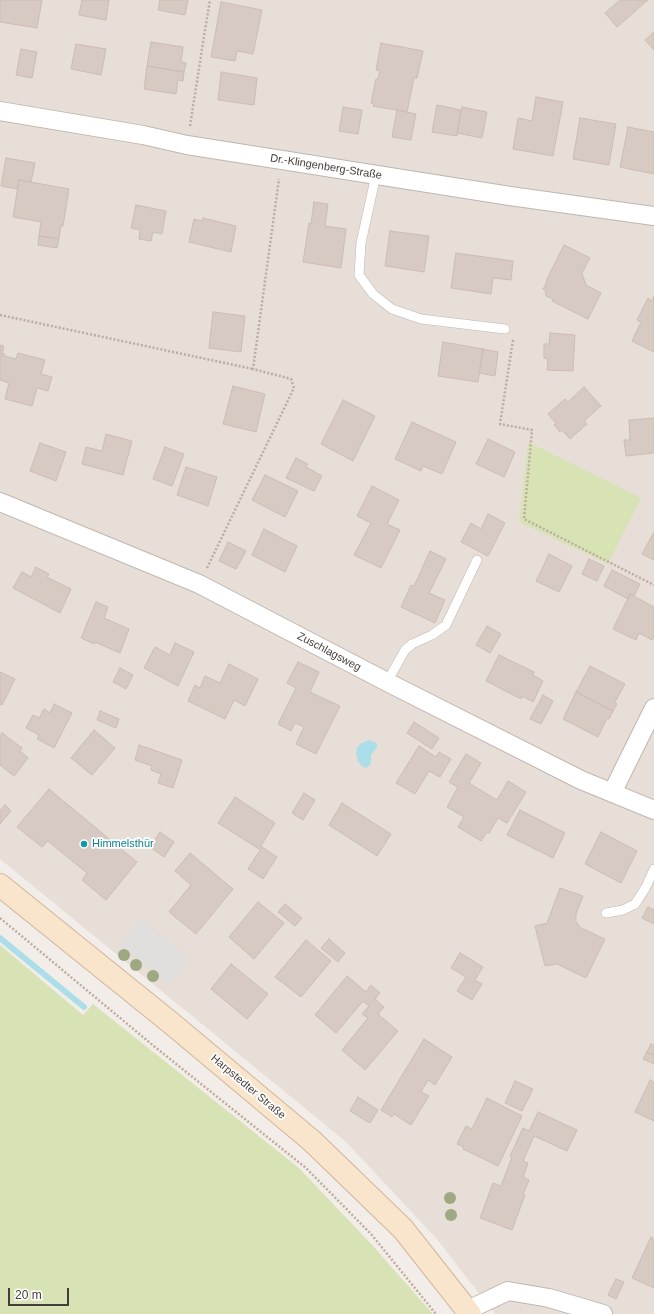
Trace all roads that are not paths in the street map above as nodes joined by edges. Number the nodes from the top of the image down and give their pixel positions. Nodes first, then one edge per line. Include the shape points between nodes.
1 (0, 111) edge
2 (376, 175) junction
3 (654, 216) edge
4 (505, 329) road end
5 (0, 502) edge
6 (477, 560) dead end
7 (387, 682) junction
8 (654, 708) edge
9 (612, 793) junction
10 (654, 810) edge
11 (654, 868) edge
12 (0, 885) edge
13 (606, 913) dead end
14 (467, 1313) edge
15 (603, 1314) edge

1 - 2 street, Dr.-Klingenberg-Straße
2 - 3 street, Dr.-Klingenberg-Straße
2 - 4 lane via 361,243 359,276 373,294 392,309 421,319
5 - 7 street, Zuschlagsweg via 199,584
6 - 7 lane via 446,625 405,650
7 - 9 street, Zuschlagsweg via 581,780
8 - 9 street
9 - 10 street, Zuschlagsweg
11 - 13 lane via 635,904 623,910
12 - 14 main road, Harpstedter Straße via 312,1141 404,1229
14 - 15 street via 508,1291 550,1298

